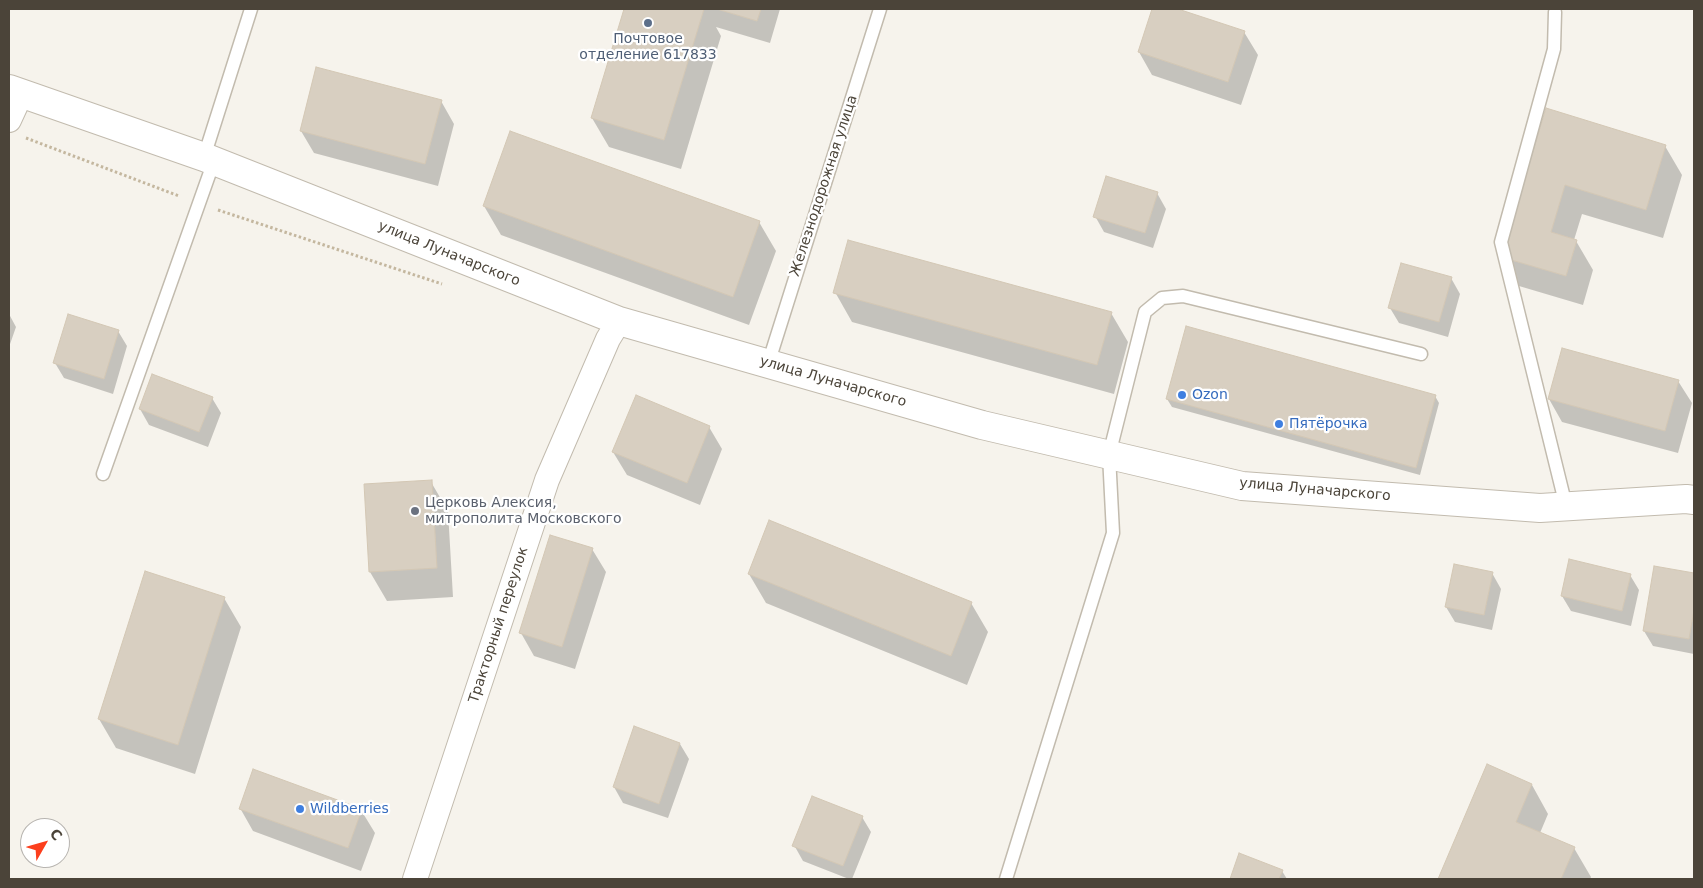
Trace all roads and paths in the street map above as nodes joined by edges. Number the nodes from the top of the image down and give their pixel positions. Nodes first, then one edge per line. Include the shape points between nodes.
1 (250, 9) edge
2 (880, 9) edge
3 (1556, 12) dead end
4 (15, 92) edge
5 (13, 128) edge
6 (209, 159) junction
7 (199, 204) junction
8 (450, 286) dead end
9 (619, 321) junction
10 (1421, 354) dead end
11 (768, 364) junction
12 (1109, 455) junction
13 (103, 474) dead end
14 (1694, 500) edge
15 (1566, 506) junction
16 (416, 879) edge
17 (1006, 879) edge

1 - 6 lane
2 - 11 lane, Железнодорожная улица
3 - 15 lane via 1554,50 1501,242
4 - 5 street
4 - 6 street, улица Луначарского
5 - 7 path
6 - 7 lane
6 - 9 street, улица Луначарского
7 - 8 path
7 - 13 lane
9 - 11 street, улица Луначарского
9 - 16 street, Тракторный переулок via 608,339 547,480
10 - 12 lane via 1183,296 1162,298 1145,312
11 - 12 street, улица Луначарского via 982,425
12 - 15 street, улица Луначарского via 1242,486 1530,507
12 - 17 lane via 1113,533
14 - 15 street, улица Луначарского

